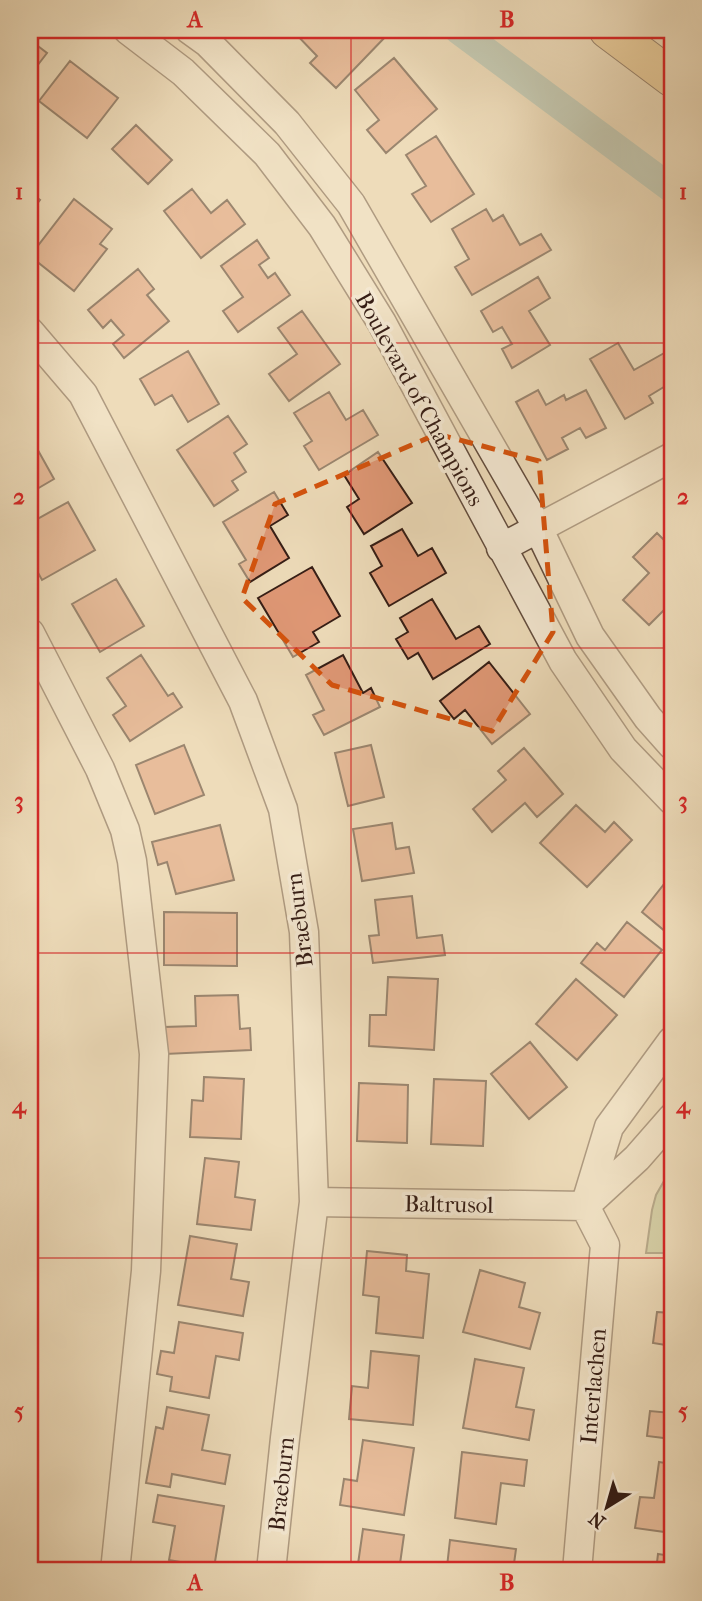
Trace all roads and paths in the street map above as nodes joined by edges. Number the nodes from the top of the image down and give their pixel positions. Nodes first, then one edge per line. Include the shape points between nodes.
1 (128, 30) edge
2 (190, 30) edge
3 (608, 30) edge
4 (672, 78) edge
5 (30, 332) edge
6 (672, 457) edge
7 (538, 528) junction
8 (501, 548) junction
9 (30, 634) edge
10 (672, 745) edge
11 (672, 800) edge
12 (672, 1041) edge
13 (672, 1118) edge
14 (314, 1202) junction
15 (585, 1206) junction
16 (115, 1571) edge
17 (271, 1571) edge
18 (577, 1571) edge

1 - 8 street, Boulevard of Champions via 183,72 267,154 322,226 382,323
2 - 7 street, Boulevard of Champions via 287,123 351,204
3 - 4 main road
5 - 14 street, Braeburn via 83,394 243,701 284,809 304,932
6 - 7 street
7 - 8 street
7 - 10 street, Boulevard of Champions via 590,636
8 - 11 street, Boulevard of Champions via 563,661 623,749
9 - 16 street via 100,769 125,830 154,1054 146,1271
12 - 15 street via 610,1127
13 - 15 street
14 - 15 street, Baltrusol
14 - 17 street, Braeburn
15 - 18 street, Interlachen via 605,1245

